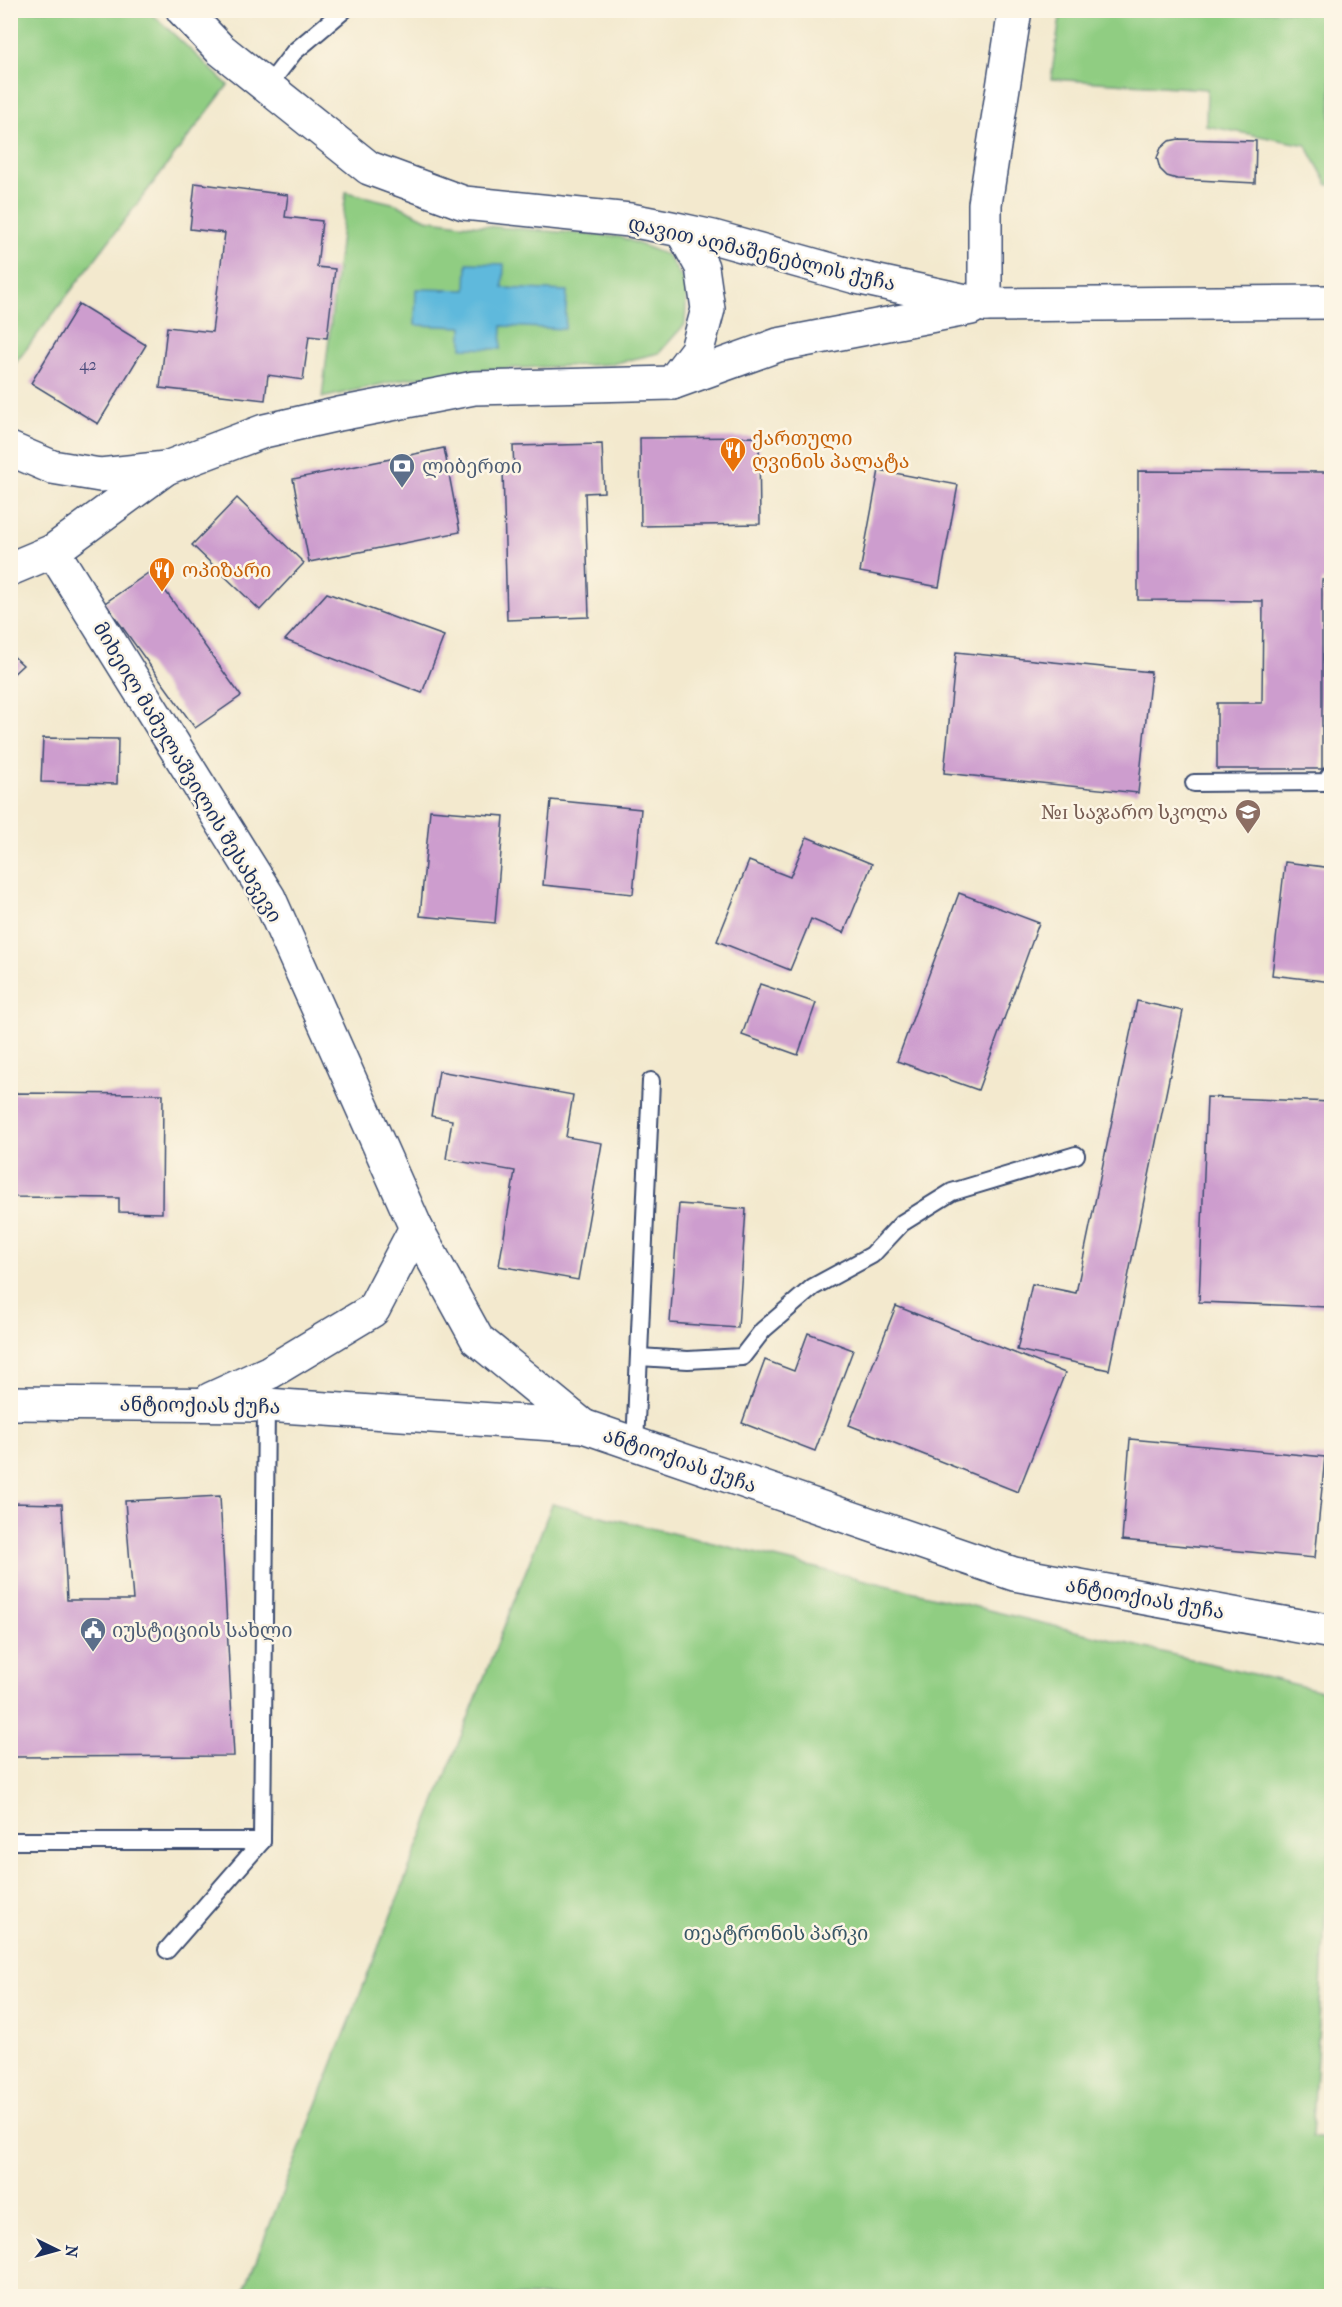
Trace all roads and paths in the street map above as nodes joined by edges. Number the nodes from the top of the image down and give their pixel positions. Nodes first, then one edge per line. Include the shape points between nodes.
1 (183, 10) edge
2 (344, 10) edge
3 (1015, 10) edge
4 (267, 87) junction
5 (682, 231) junction
6 (1332, 302) edge
7 (985, 305) junction
8 (672, 383) junction
9 (10, 449) edge
10 (166, 468) junction
11 (52, 551) junction
12 (10, 568) edge
13 (1332, 772) edge
14 (1194, 783) dead end
15 (651, 1081) dead end
16 (1076, 1155) dead end
17 (416, 1228) junction
18 (639, 1356) junction
19 (10, 1403) edge
20 (201, 1404) junction
21 (266, 1405) junction
22 (583, 1426) junction
23 (635, 1445) junction
24 (1332, 1632) edge
25 (10, 1841) edge
26 (262, 1841) junction
27 (167, 1950) dead end

1 - 4 street, დავით აღმაშენებლის ქუჩა via 220,49
2 - 4 lane via 294,52
3 - 7 street via 985,204
4 - 5 street, დავით აღმაშენებლის ქუჩა via 369,168 464,203 630,220
5 - 7 street, დავით აღმაშენებლის ქუჩა via 856,277
5 - 8 street via 702,267 708,309 697,350
6 - 7 street, დავით აღმაშენებლის ქუჩა
7 - 8 street via 778,345
8 - 10 street via 474,388 264,432
9 - 10 street via 52,467 100,475
10 - 11 street
11 - 12 street
11 - 17 street, მიხეილ მამულაშვილის შესახვევი via 269,898
13 - 14 lane via 1325,782
15 - 18 lane
16 - 18 lane via 952,1192 902,1223 872,1255 813,1287 763,1330 742,1357 688,1360
17 - 20 street via 372,1310 270,1372
17 - 22 street, მიხეილ მამულაშვილის შესახვევი via 477,1339
18 - 23 lane
19 - 20 street, ანტიოქიას ქუჩა
20 - 21 street, ანტიოქიას ქუჩა
21 - 22 street, ანტიოქიას ქუჩა
21 - 26 lane
22 - 23 street, ანტიოქიას ქუჩა
23 - 24 street, ანტიოქიას ქუჩა via 1014,1574
25 - 26 lane
26 - 27 lane

